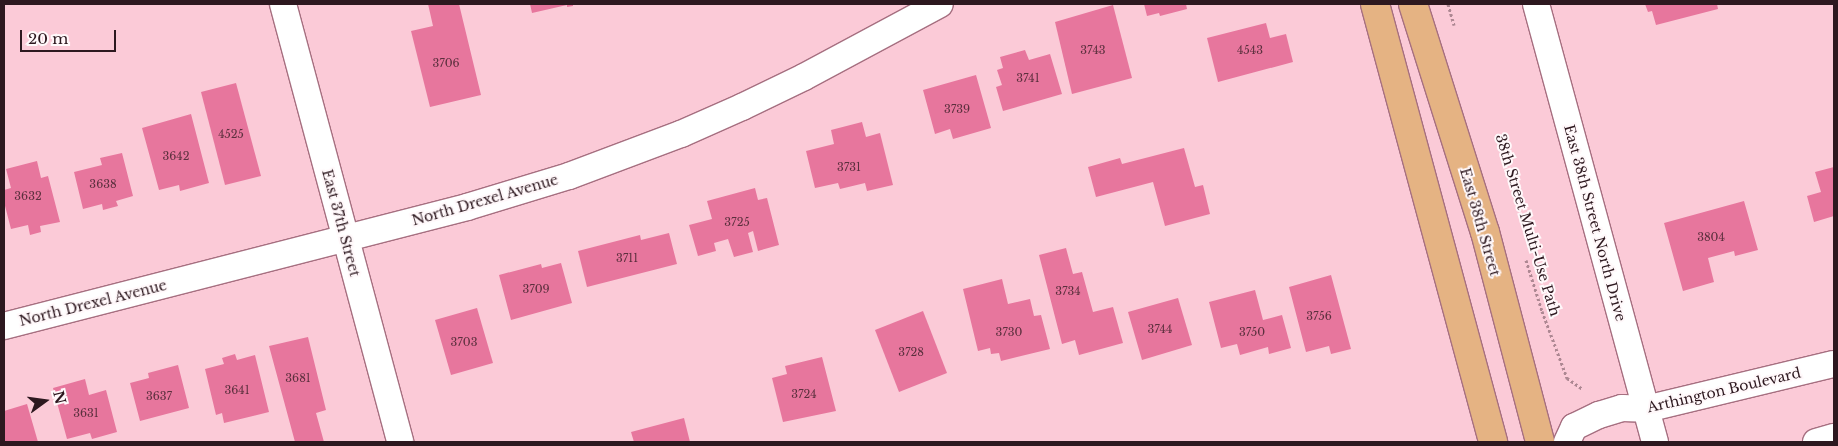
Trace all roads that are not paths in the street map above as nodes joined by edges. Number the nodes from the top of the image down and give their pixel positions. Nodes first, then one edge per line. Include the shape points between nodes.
1 (283, 4) edge
2 (940, 4) edge
3 (1375, 4) edge
4 (1413, 4) edge
5 (1536, 4) edge
6 (345, 238) junction
7 (4, 326) edge
8 (1834, 364) edge
9 (1646, 409) junction
10 (1834, 437) edge
11 (400, 442) edge
12 (1493, 442) edge
13 (1540, 442) edge
14 (1567, 442) edge
15 (1655, 442) edge
16 (1816, 442) edge

1 - 6 street, East 37th Street
2 - 6 street, North Drexel Avenue via 804,77 650,146 530,189
3 - 12 main road
4 - 13 main road, East 38th Street via 1485,232
5 - 9 street, East 38th Street North Drive
6 - 7 street, North Drexel Avenue
6 - 11 street, East 37th Street
8 - 9 street, Arthington Boulevard
9 - 14 street, Arthington Boulevard via 1622,408 1595,417 1574,427
9 - 15 street, East 38th Street North Drive
10 - 16 street

